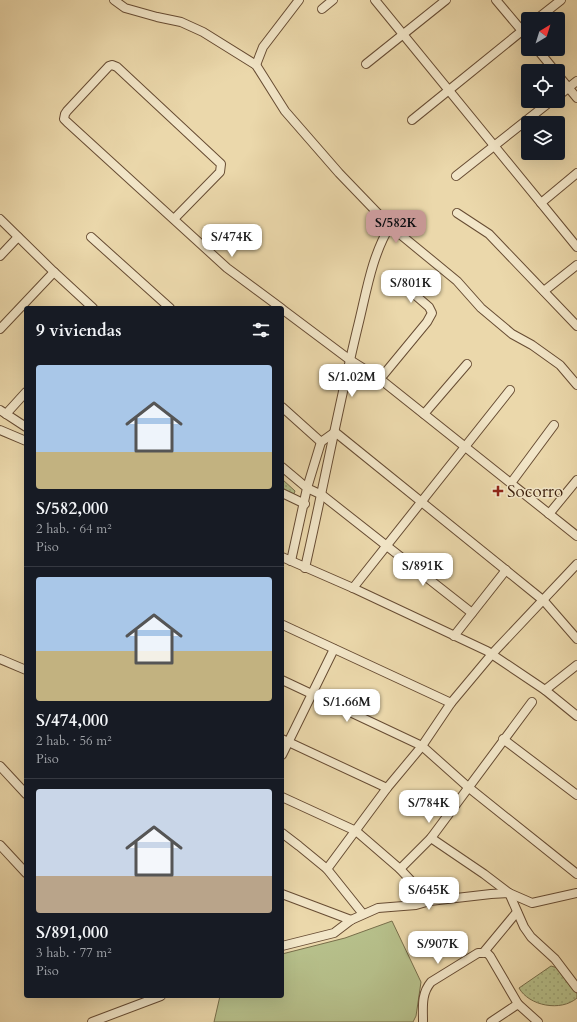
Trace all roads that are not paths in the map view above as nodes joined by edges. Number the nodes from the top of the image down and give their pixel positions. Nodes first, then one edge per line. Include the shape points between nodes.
1 (114, 0) edge
2 (299, 0) edge
3 (332, 0) edge
4 (375, 0) edge
5 (446, 0) edge
6 (496, 0) edge
7 (561, 0) edge
8 (322, 9) dead end
9 (546, 12) edge
10 (521, 25) edge
11 (521, 32) edge
12 (403, 34) junction
13 (543, 56) edge
14 (366, 64) dead end
15 (549, 64) edge
16 (256, 65) junction
17 (577, 81) edge
18 (565, 83) edge
19 (569, 87) junction
20 (449, 90) junction
21 (565, 90) edge
22 (577, 98) edge
23 (542, 108) edge
24 (412, 120) dead end
25 (494, 146) junction
26 (577, 173) edge
27 (456, 176) dead end
28 (541, 203) junction
29 (457, 213) dead end
30 (0, 219) edge
31 (174, 219) junction
32 (390, 226) junction
33 (18, 237) junction
34 (91, 237) dead end
35 (577, 247) edge
36 (0, 256) edge
37 (577, 265) edge
38 (54, 272) junction
39 (407, 288) dead end
40 (544, 291) junction
41 (91, 306) edge
42 (168, 306) edge
43 (278, 306) edge
44 (284, 310) edge
45 (577, 326) edge
46 (0, 329) edge
47 (350, 360) junction
48 (467, 364) dead end
49 (380, 379) junction
50 (577, 385) edge
51 (510, 390) dead end
52 (24, 394) edge
53 (284, 409) edge
54 (3, 412) edge
55 (424, 414) junction
56 (554, 425) dead end
57 (24, 426) edge
58 (0, 430) edge
59 (335, 432) junction
60 (24, 440) edge
61 (322, 442) junction
62 (466, 447) junction
63 (284, 469) edge
64 (577, 480) edge
65 (510, 483) junction
66 (307, 488) junction
67 (284, 494) edge
68 (322, 495) junction
69 (422, 501) junction
70 (305, 504) junction
71 (549, 514) junction
72 (577, 536) edge
73 (386, 545) junction
74 (284, 558) edge
75 (291, 561) junction
76 (577, 564) edge
77 (305, 568) junction
78 (506, 570) junction
79 (353, 588) junction
80 (544, 601) junction
81 (472, 613) junction
82 (284, 625) edge
83 (454, 636) junction
84 (577, 639) edge
85 (334, 649) junction
86 (492, 654) junction
87 (0, 659) edge
88 (577, 664) edge
89 (24, 669) edge
90 (284, 681) edge
91 (544, 690) junction
92 (311, 694) junction
93 (451, 702) junction
94 (532, 702) dead end
95 (577, 716) edge
96 (503, 739) junction
97 (285, 741) edge
98 (422, 746) junction
99 (0, 766) edge
100 (468, 787) junction
101 (387, 788) junction
102 (24, 792) edge
103 (577, 795) edge
104 (284, 798) edge
105 (356, 830) junction
106 (284, 834) edge
107 (431, 838) junction
108 (0, 845) edge
109 (327, 869) junction
110 (400, 869) junction
111 (24, 872) edge
112 (577, 874) edge
113 (577, 893) edge
114 (509, 894) junction
115 (284, 895) edge
116 (430, 900) junction
117 (517, 912) junction
118 (363, 914) junction
119 (351, 920) junction
120 (284, 946) edge
121 (483, 953) junction
122 (577, 988) edge
123 (138, 998) edge
124 (156, 998) edge
125 (143, 1003) junction
126 (518, 1004) junction
127 (423, 1021) dead end
128 (92, 1022) edge
129 (491, 1022) edge
130 (538, 1022) edge

1 - 16 street via 125,8 181,22 203,32
2 - 16 street via 263,47
3 - 8 street
4 - 12 street
5 - 12 street
6 - 10 street
7 - 9 street
11 - 20 street
12 - 14 street
12 - 20 street
13 - 15 street
16 - 32 street via 285,112
17 - 19 street
18 - 19 street
19 - 21 street
19 - 22 street
20 - 24 street
20 - 25 street
23 - 25 street
25 - 27 street
25 - 28 street
26 - 28 street
28 - 35 street
29 - 40 street via 489,234
30 - 33 street
31 - 31 street via 64,119 67,111 109,66 117,67 221,164 220,172
31 - 43 street via 227,268
32 - 47 street via 381,240 374,261
32 - 50 street via 457,281 480,308 512,334 560,366
33 - 36 street
33 - 38 street
34 - 42 street
37 - 40 street
38 - 41 street
38 - 46 street
39 - 49 street via 429,307 432,313
40 - 45 street
44 - 47 street
47 - 49 street
47 - 59 street
48 - 55 street
49 - 55 street
51 - 62 street
52 - 54 street
53 - 61 street
54 - 57 street
55 - 62 street
56 - 65 street
58 - 60 street
59 - 61 street
59 - 68 street
59 - 69 street
61 - 66 street
62 - 65 street
62 - 69 street
63 - 66 street
64 - 71 street
65 - 71 street
66 - 68 street
66 - 70 street
67 - 70 street
68 - 73 street
68 - 77 street
69 - 73 street
69 - 78 street
70 - 75 street
71 - 72 street
73 - 79 street
73 - 81 street
74 - 75 street
75 - 77 street
76 - 80 street
77 - 79 street
78 - 80 street
78 - 81 street
79 - 83 street
80 - 84 street
80 - 86 street
81 - 83 street
82 - 85 street
83 - 86 street
85 - 92 street
85 - 93 street
86 - 91 street
86 - 93 street
87 - 89 street
88 - 91 street
90 - 92 street
91 - 95 street
92 - 97 street
92 - 98 street
93 - 98 street
94 - 96 street
96 - 100 street
96 - 103 street
97 - 101 street
98 - 100 street
98 - 101 street
99 - 102 street
100 - 107 street
100 - 112 street
101 - 105 street
104 - 105 street
105 - 109 street
105 - 110 street
106 - 109 street
107 - 110 street
107 - 114 street
108 - 111 street
109 - 118 street
110 - 116 street
113 - 114 street via 532,903
114 - 116 street
114 - 117 street
115 - 119 street
116 - 118 street via 416,905 378,908
117 - 121 street
117 - 122 street via 531,937 555,959
118 - 119 street
119 - 120 street via 334,934
121 - 126 street via 490,956
121 - 127 street via 478,953 430,982 423,997
123 - 125 street
124 - 125 street
125 - 128 street
126 - 129 street
126 - 130 street

